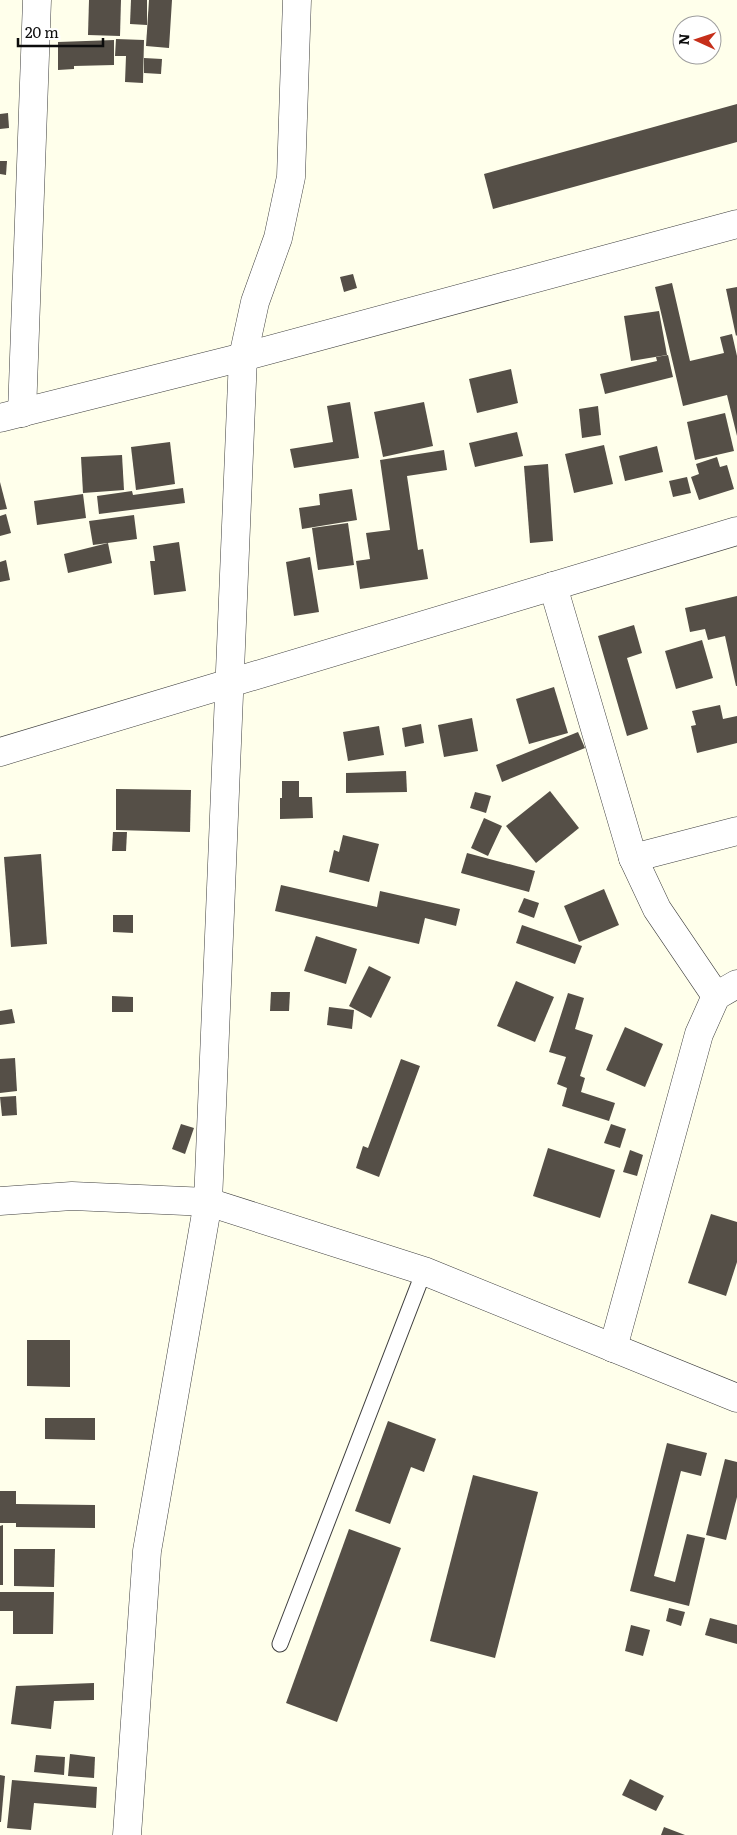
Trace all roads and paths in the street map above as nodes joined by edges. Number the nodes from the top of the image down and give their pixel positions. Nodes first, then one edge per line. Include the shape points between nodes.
1 (37, 0) edge
2 (297, 0) edge
3 (737, 224) edge
4 (243, 357) junction
5 (11, 415) edge
6 (737, 531) edge
7 (554, 586) junction
8 (231, 683) junction
9 (0, 752) edge
10 (737, 832) edge
11 (633, 858) junction
12 (727, 990) edge
13 (0, 1200) edge
14 (208, 1202) junction
15 (424, 1271) junction
16 (613, 1348) junction
17 (737, 1398) edge
18 (280, 1644) dead end
19 (128, 1835) edge

1 - 5 street
2 - 4 street via 291,177 278,238 255,302
3 - 4 street
4 - 5 street
4 - 8 street
6 - 7 street
7 - 8 street
7 - 11 street
8 - 9 street
8 - 14 street
10 - 11 street
11 - 12 street via 657,909
12 - 16 street via 699,1034
13 - 14 street via 72,1196
14 - 15 street
14 - 19 street via 147,1551
15 - 16 street
15 - 18 lane
16 - 17 street

